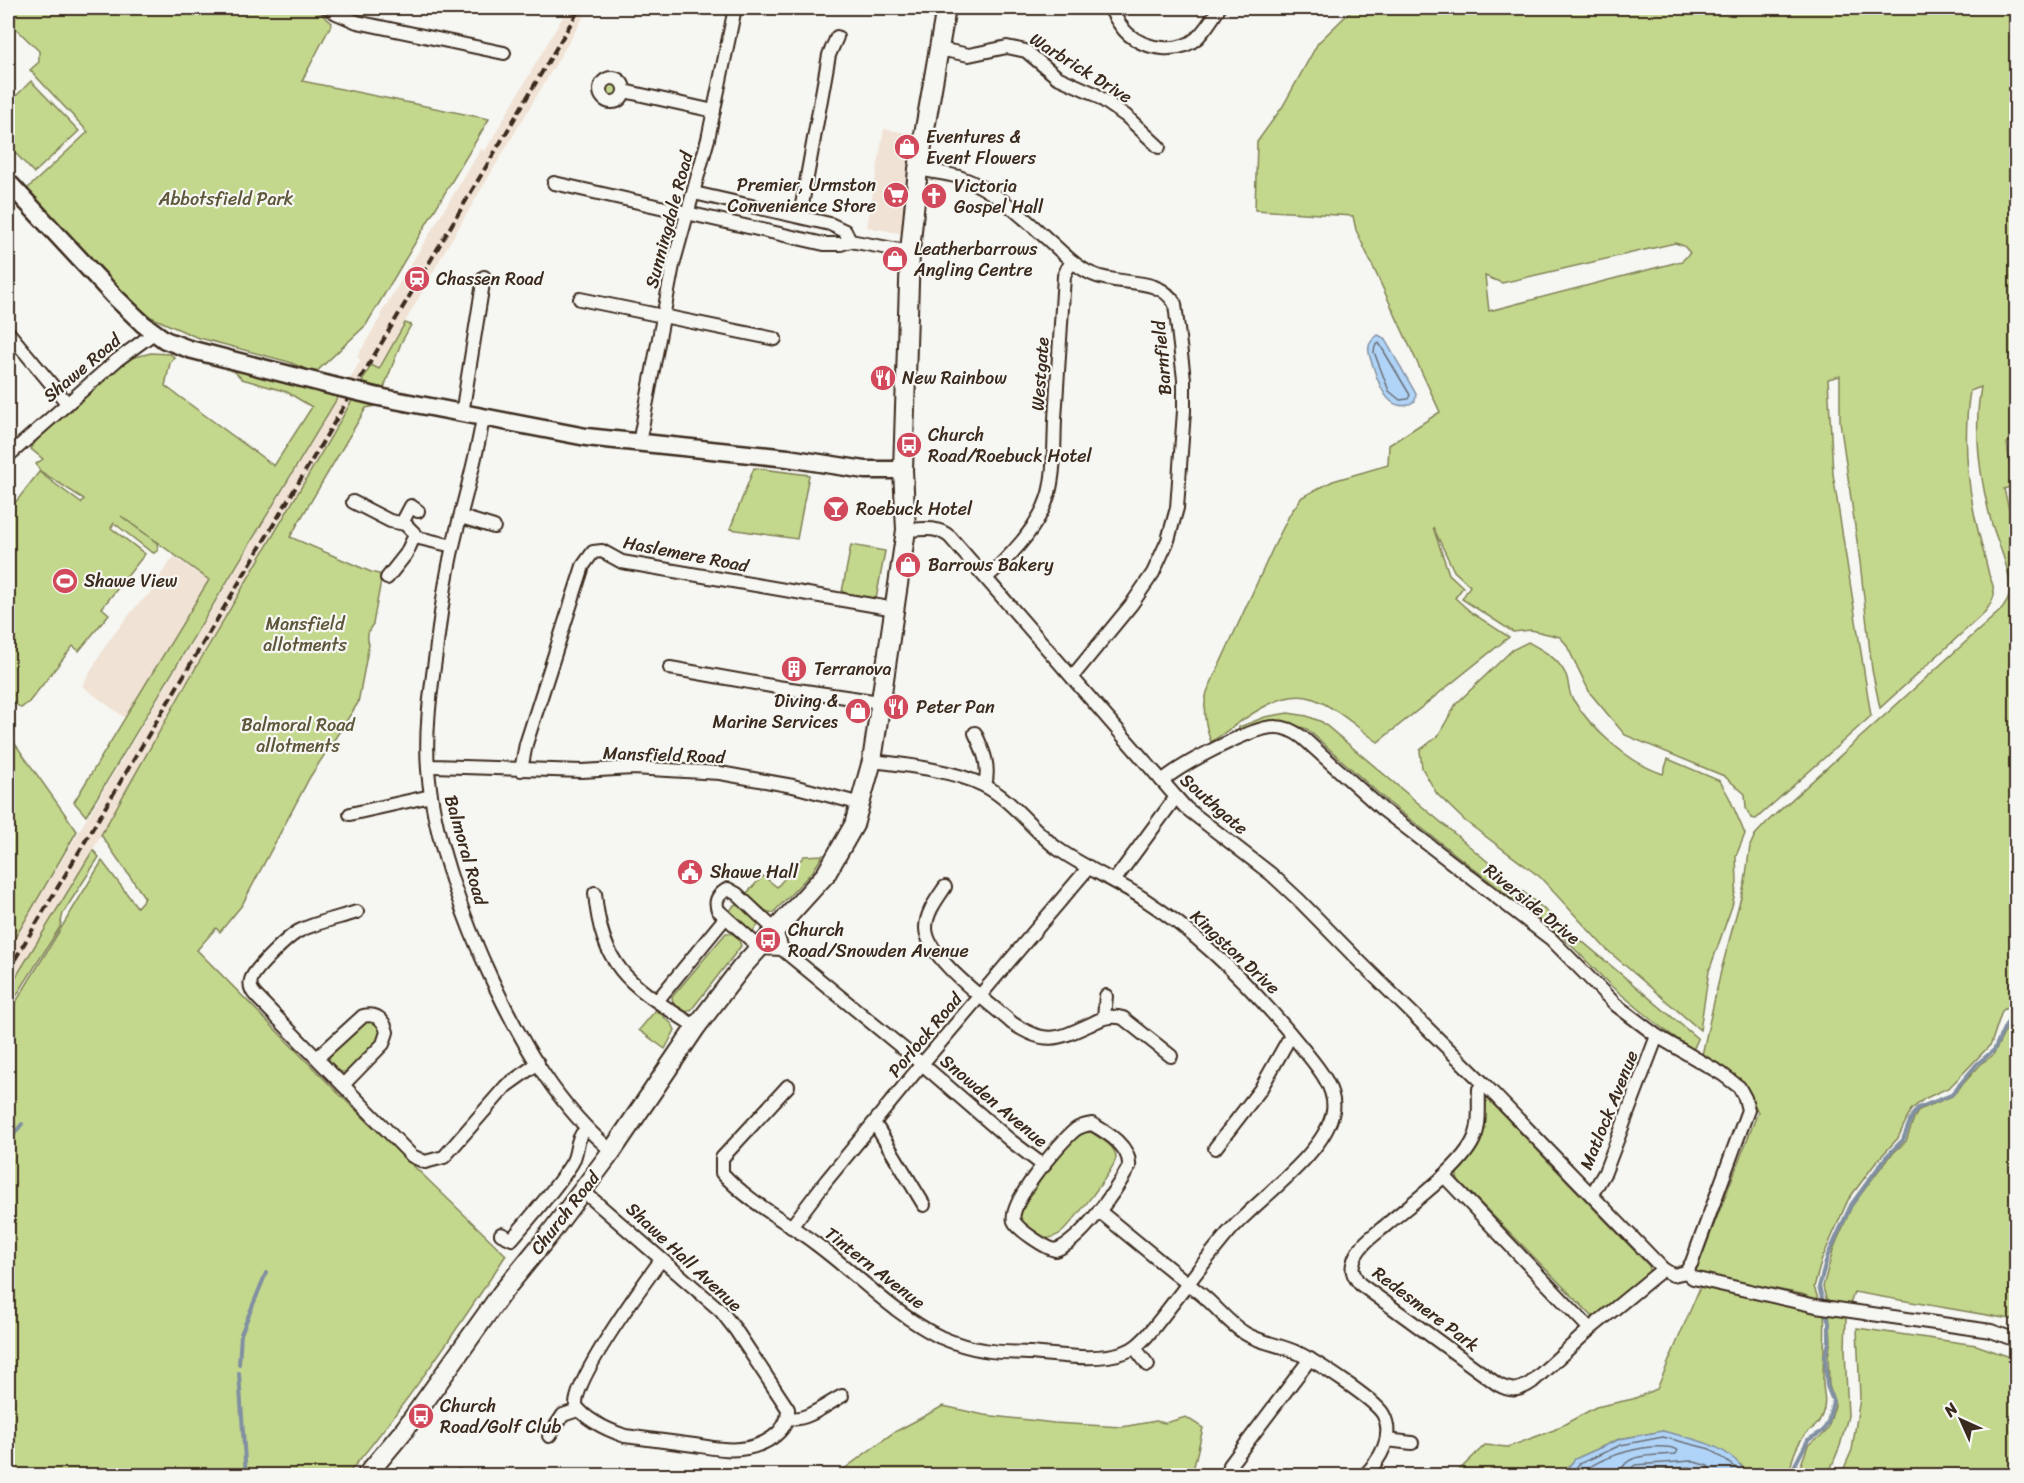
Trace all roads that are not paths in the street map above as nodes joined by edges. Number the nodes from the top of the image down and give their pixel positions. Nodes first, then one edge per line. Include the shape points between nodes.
1 (328, 8) edge
2 (735, 8) edge
3 (946, 8) edge
4 (1110, 8) edge
5 (1219, 8) edge
6 (837, 37) dead end
7 (939, 49) junction
8 (504, 53) dead end
9 (624, 91) dead end
10 (714, 111) junction
11 (1160, 149) dead end
12 (918, 169) junction
13 (8, 182) edge
14 (555, 183) dead end
15 (694, 193) junction
16 (688, 212) junction
17 (800, 216) junction
18 (850, 241) junction
19 (910, 252) junction
20 (1073, 262) junction
21 (484, 277) dead end
22 (580, 299) dead end
23 (663, 317) junction
24 (8, 332) edge
25 (154, 333) junction
26 (775, 339) dead end
27 (68, 403) junction
28 (462, 414) junction
29 (483, 418) junction
30 (639, 442) junction
31 (8, 456) edge
32 (903, 470) junction
33 (353, 503) dead end
34 (418, 511) dead end
35 (461, 518) junction
36 (402, 523) junction
37 (494, 527) dead end
38 (906, 530) junction
39 (415, 535) junction
40 (453, 546) junction
41 (987, 577) junction
42 (387, 578) dead end
43 (895, 609) junction
44 (670, 668) dead end
45 (1072, 677) junction
46 (880, 702) junction
47 (975, 734) dead end
48 (872, 761) junction
49 (428, 765) junction
50 (521, 770) junction
51 (1162, 781) junction
52 (986, 786) junction
53 (431, 796) junction
54 (1176, 797) junction
55 (861, 804) junction
56 (350, 814) dead end
57 (1089, 867) junction
58 (1114, 881) junction
59 (945, 887) dead end
60 (595, 893) dead end
61 (357, 912) dead end
62 (725, 918) junction
63 (776, 931) junction
64 (760, 948) junction
65 (782, 949) junction
66 (981, 996) junction
67 (1106, 996) dead end
68 (657, 1001) junction
69 (1104, 1017) junction
70 (696, 1027) junction
71 (1291, 1035) junction
72 (1657, 1036) junction
73 (1171, 1056) dead end
74 (317, 1058) junction
75 (538, 1063) junction
76 (922, 1064) junction
77 (1484, 1084) junction
78 (343, 1085) junction
79 (788, 1086) dead end
80 (875, 1124) junction
81 (586, 1129) junction
82 (1215, 1148) dead end
83 (612, 1151) junction
84 (1044, 1166) junction
85 (1443, 1176) junction
86 (583, 1191) junction
87 (1591, 1194) junction
88 (924, 1204) dead end
89 (1099, 1211) junction
90 (791, 1227) junction
91 (501, 1233) dead end
92 (661, 1260) junction
93 (1663, 1269) junction
94 (1686, 1272) junction
95 (1189, 1285) junction
96 (1590, 1329) junction
97 (2016, 1340) edge
98 (1135, 1348) junction
99 (1310, 1359) junction
100 (1148, 1365) dead end
101 (842, 1396) dead end
102 (578, 1410) junction
103 (789, 1418) junction
104 (549, 1436) dead end
105 (1387, 1440) junction
106 (1412, 1443) dead end
107 (366, 1476) edge
108 (1228, 1476) edge
109 (1364, 1476) edge

1 - 8 street via 357,22
2 - 10 street, Sunningdale Road
3 - 7 main road, Church Road
4 - 5 street via 1127,34 1144,44 1171,48 1197,38
6 - 17 street via 829,55
7 - 11 street, Warbrick Drive via 969,55 1007,47 1026,51 1057,77 1093,93 1126,116
7 - 12 main road, Church Road
9 - 10 street
10 - 15 street, Sunningdale Road
12 - 19 main road, Church Road
12 - 20 street, Barnfield via 956,176 995,195
13 - 25 street via 114,296
14 - 16 street
15 - 16 street, Sunningdale Road
15 - 17 street
16 - 18 street via 824,244
16 - 23 street, Sunningdale Road
17 - 18 street via 845,231
18 - 19 street
19 - 32 main road, Church Road
20 - 41 street, Westgate via 1064,276 1049,492 1022,542
20 - 45 street, Barnfield via 1105,279 1154,286 1171,297 1176,304 1184,400 1177,508 1168,540 1153,573 1131,605
21 - 28 street
22 - 23 street
23 - 26 street
23 - 30 street, Sunningdale Road
24 - 27 street
25 - 27 street, Shawe Road
25 - 28 street, bridge via 189,349
27 - 31 street, Shawe Road
28 - 29 street
29 - 30 street via 578,436
29 - 35 street, Balmoral Road
30 - 32 street via 864,470
32 - 38 main road, Church Road
33 - 36 street
34 - 36 street via 411,506
35 - 37 street
35 - 40 street, Balmoral Road
36 - 39 street
38 - 41 street, Southgate via 934,528 944,532
38 - 43 main road, Church Road
39 - 40 street
39 - 42 street
40 - 49 street, Balmoral Road via 429,699
41 - 45 street, Southgate
43 - 46 main road, Church Road
43 - 50 street, Haslemere Road via 622,562 602,551 593,552 583,566
44 - 46 street
45 - 51 street, Southgate
46 - 48 main road, Church Road
47 - 52 street via 985,754
48 - 52 street, Kingston Drive via 934,770
48 - 55 main road, Church Road
49 - 50 street, Mansfield Road
49 - 53 street, Balmoral Road
50 - 55 street, Mansfield Road via 633,768 720,773
51 - 54 street, Southgate
51 - 72 street, Riverside Drive via 1197,757 1258,731 1276,727 1292,730 1390,816 1551,939 1601,992
52 - 57 street, Kingston Drive via 1055,847
53 - 56 street
53 - 75 street, Balmoral Road via 451,873 474,937 500,998
54 - 58 street
54 - 77 street, Southgate via 1299,900
55 - 63 main road, Church Road via 854,825 826,874
57 - 58 street, Kingston Drive
57 - 66 street, Porlock Road
58 - 71 street, Kingston Drive via 1195,936 1258,995
59 - 66 street via 930,910 926,929 931,947
60 - 68 street via 603,938 616,966
61 - 74 street via 297,932 251,979 256,997
62 - 63 street via 716,904 728,889
62 - 64 street
62 - 68 street
63 - 64 main road, Church Road
63 - 65 street
64 - 65 street
64 - 70 main road, Church Road
65 - 76 street, Snowden Avenue
66 - 69 street via 1024,1031 1046,1039 1060,1037
66 - 76 street, Porlock Road
67 - 69 street
68 - 70 street
69 - 73 street via 1123,1018
70 - 83 main road, Church Road
71 - 82 street via 1260,1090
71 - 95 street, Kingston Drive via 1328,1085 1334,1100 1333,1112 1312,1149 1230,1231
72 - 87 street, Matlock Avenue via 1605,1172
72 - 94 street, Riverside Drive via 1739,1087 1748,1110
74 - 78 street
74 - 78 street via 363,1016 381,1019 387,1032 383,1044
75 - 78 street via 506,1086 448,1153 431,1162 412,1156
75 - 81 street, Balmoral Road
76 - 80 street, Porlock Road
76 - 84 street, Snowden Avenue
77 - 85 street, Redesmere Park via 1479,1089 1474,1139
77 - 87 street
79 - 90 street, Tintern Avenue via 722,1158 721,1170 763,1209
80 - 88 street
80 - 90 street, Porlock Road
81 - 83 street, Balmoral Road
81 - 91 street, Church Road via 577,1142 573,1161 512,1239
83 - 86 main road, Church Road
84 - 89 street, Snowden Avenue via 1018,1204 1014,1220 1018,1227 1055,1250 1072,1242
84 - 89 street, Snowden Avenue via 1074,1131 1092,1124 1127,1150 1129,1167
85 - 96 street
85 - 96 street, Redesmere Park via 1357,1253 1352,1270 1360,1284 1505,1389 1522,1389 1532,1383
86 - 92 street, Shawe Hall Avenue
86 - 107 main road, Church Road
87 - 93 street
89 - 95 street
90 - 98 street, Tintern Avenue via 893,1308 965,1346 985,1351 1074,1356 1107,1356
92 - 102 street via 592,1364 575,1400
92 - 103 street, Shawe Hall Avenue via 703,1294 735,1329 783,1400
93 - 94 street via 1673,1275
93 - 96 street, Redesmere Park
94 - 97 street via 1693,1278 1816,1306 1991,1331
95 - 98 street
95 - 99 street via 1245,1334
98 - 100 street
99 - 105 street via 1383,1414
99 - 108 street via 1230,1466
101 - 103 street via 796,1420
102 - 103 street via 625,1436 727,1450 765,1441 778,1434
102 - 104 street via 563,1415
105 - 106 street
105 - 109 street

